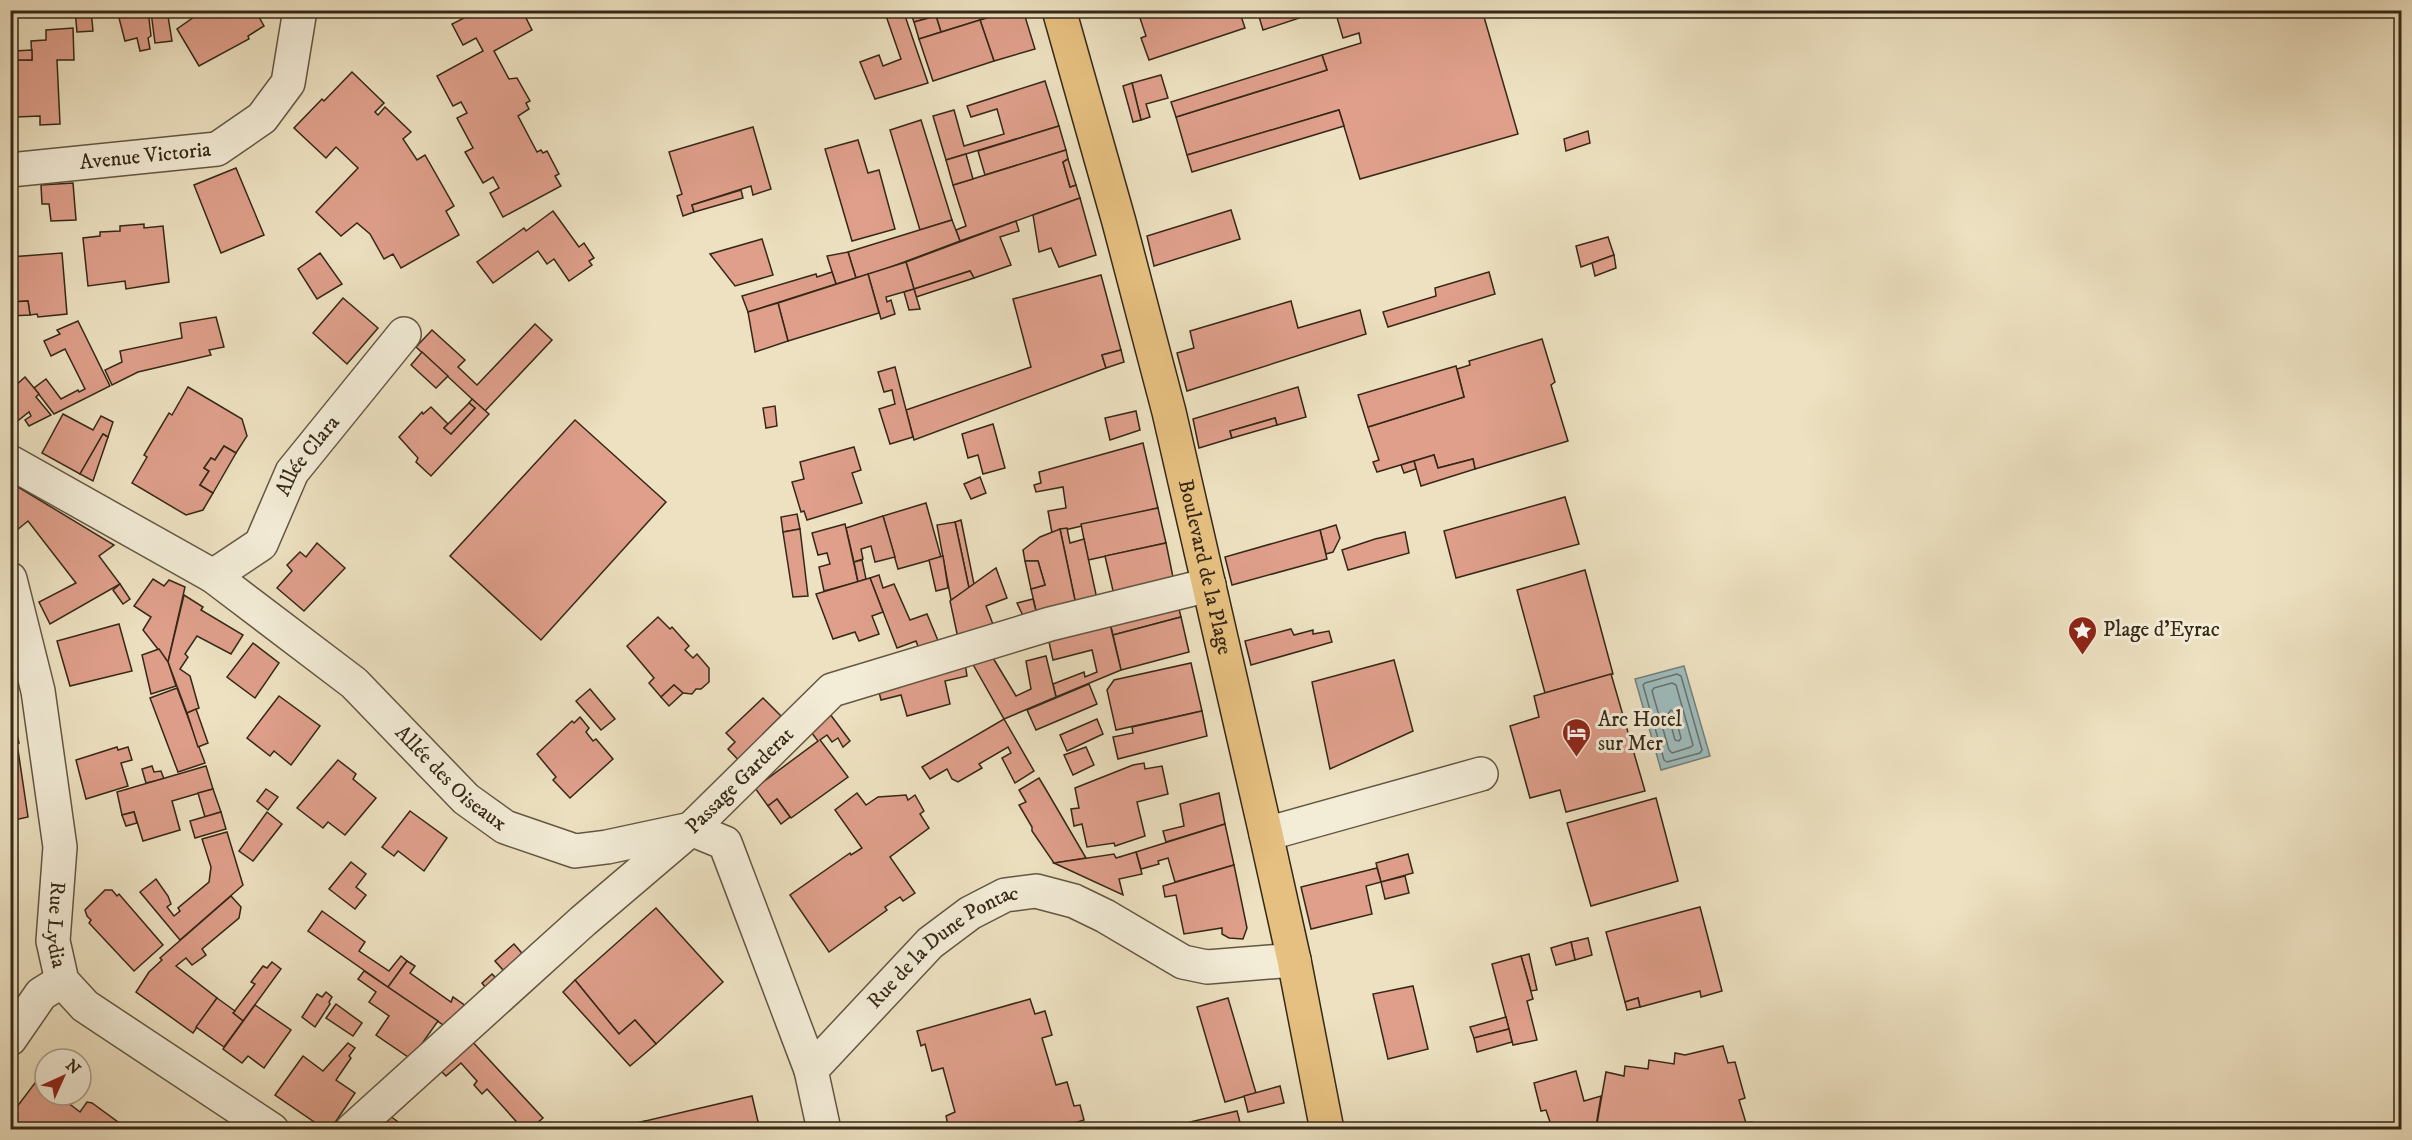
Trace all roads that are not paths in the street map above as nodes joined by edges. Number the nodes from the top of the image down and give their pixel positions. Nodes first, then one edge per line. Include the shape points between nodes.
1 (300, 10) edge
2 (1059, 10) edge
3 (10, 170) edge
4 (404, 334) dead end
5 (10, 462) edge
6 (213, 576) junction
7 (10, 579) edge
8 (1209, 585) junction
9 (1481, 774) dead end
10 (691, 829) junction
11 (1266, 834) junction
12 (1294, 960) junction
13 (62, 981) junction
14 (10, 1039) edge
15 (811, 1070) junction
16 (272, 1130) edge
17 (352, 1130) edge
18 (824, 1130) edge
19 (1327, 1130) edge

1 - 3 street, Avenue Victoria via 288,83 262,118 217,149
2 - 8 main road, Boulevard de la Plage via 1156,360
4 - 6 street, Allée Clara via 292,472 261,544
5 - 6 street, Allée des Oiseaux
6 - 10 street, Allée des Oiseaux via 354,683 466,799 505,827 575,852
7 - 13 street, Rue Lydia via 38,691 60,847 53,941
8 - 10 street, Passage Garderat via 1050,624 832,690
8 - 11 main road, Boulevard de la Plage
9 - 11 street
10 - 15 street via 725,843
10 - 17 street, Passage Garderat
11 - 12 main road, Boulevard de la Plage
12 - 15 street, Rue de la Dune Pontac via 1207,967 1184,962 1074,901 1036,891 1005,895 970,913 930,943
12 - 19 main road, Boulevard de la Plage
13 - 14 street via 41,994
13 - 16 street, Rue Lydia via 85,1006
15 - 18 street

